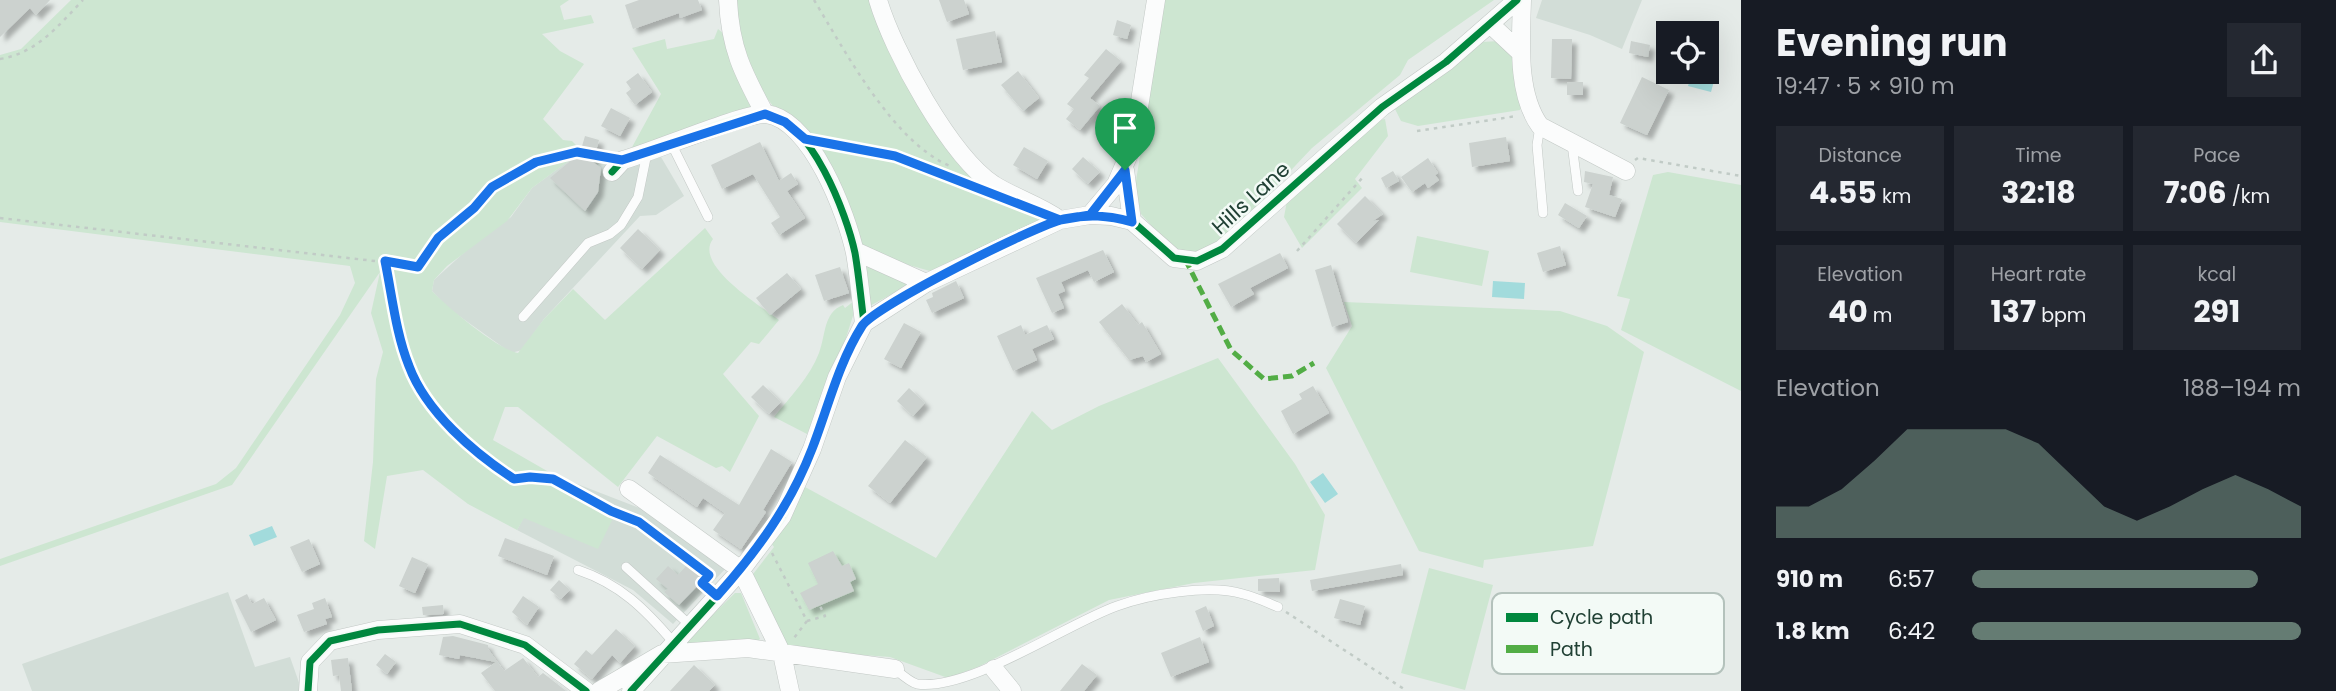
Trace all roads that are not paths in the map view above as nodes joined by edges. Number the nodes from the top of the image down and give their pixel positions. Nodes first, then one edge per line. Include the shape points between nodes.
1 (728, 0) edge
2 (878, 0) edge
3 (1156, 0) edge
4 (1519, 0) edge
5 (1490, 24) junction
6 (1521, 53) junction
7 (765, 114) junction
8 (1536, 120) junction
9 (1571, 143) junction
10 (672, 145) junction
11 (648, 153) junction
12 (617, 166) road end
13 (1125, 170) junction
14 (1626, 171) road end
15 (1578, 191) dead end
16 (1543, 213) dead end
17 (1090, 215) junction
18 (709, 216) dead end
19 (1060, 220) junction
20 (1132, 222) junction
21 (855, 251) junction
22 (926, 283) junction
23 (523, 317) dead end
24 (864, 323) junction
25 (629, 489) dead end
26 (626, 567) dead end
27 (578, 570) dead end
28 (741, 570) junction
29 (1278, 607) road end
30 (691, 626) junction
31 (668, 648) junction
32 (782, 654) junction
33 (895, 669) joint
34 (995, 669) junction
35 (307, 691) edge
36 (586, 691) edge
37 (599, 691) edge
38 (631, 691) edge
39 (790, 691) edge
40 (1012, 691) edge

1 - 7 street via 736,58
2 - 19 street via 906,62 954,147 995,186 1038,204
3 - 13 street
4 - 5 street, Hills Lane
4 - 6 street
5 - 6 street
5 - 20 street, Hills Lane via 1447,62 1382,107 1222,249 1198,261 1174,258
6 - 8 street
7 - 10 street
7 - 21 street via 785,122 805,139 829,182
8 - 9 street
8 - 16 lane
9 - 14 street
9 - 15 lane
10 - 11 street
10 - 18 lane
11 - 12 street
11 - 23 lane via 643,183 621,225 587,243
13 - 17 street
13 - 20 street
17 - 19 street, Hills Lane
17 - 20 street, Hills Lane
19 - 22 street, Hills Lane
21 - 22 street
21 - 24 street
22 - 24 street, Hills Lane
24 - 28 street via 836,377 782,516
25 - 28 street
26 - 30 lane
27 - 31 lane via 615,584 637,601
28 - 30 street
28 - 32 street
29 - 34 lane via 1241,593 1212,589 1119,605
30 - 31 street
31 - 32 street via 748,648
31 - 37 street
31 - 38 street
32 - 33 street
32 - 39 street
33 - 34 lane via 917,685 949,685
34 - 40 street
35 - 36 street via 310,662 330,641 378,630 460,624 525,645

